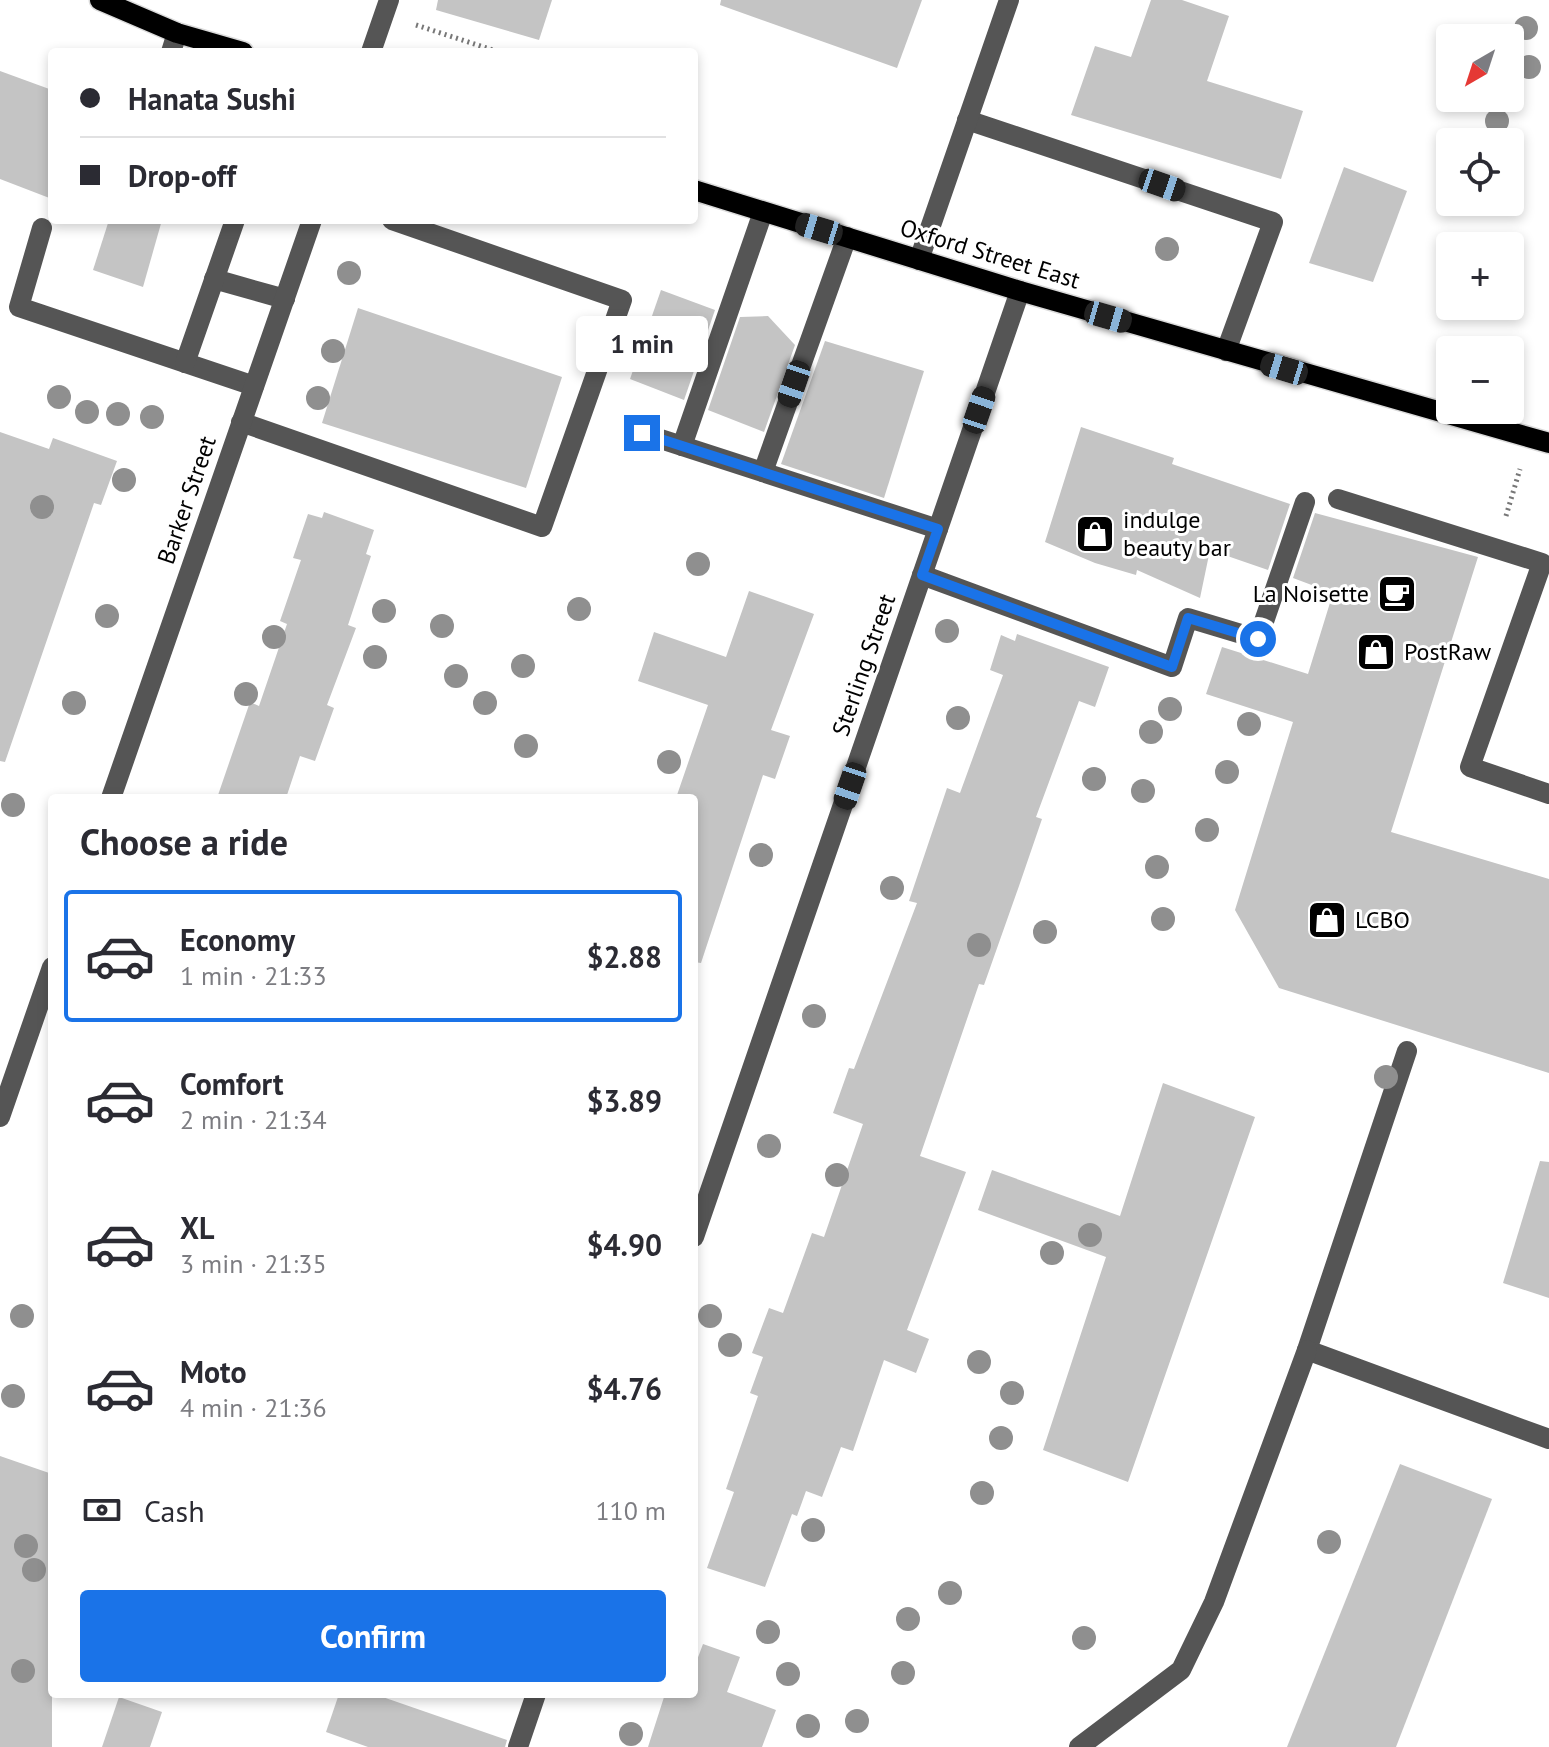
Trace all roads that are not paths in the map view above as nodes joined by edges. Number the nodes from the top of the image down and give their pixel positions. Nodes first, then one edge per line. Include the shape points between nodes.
1 (100, 0) edge
2 (389, 0) edge
3 (1009, 0) edge
4 (174, 42) edge
5 (215, 48) edge
6 (372, 48) edge
7 (967, 120) junction
8 (698, 191) edge
9 (763, 212) junction
10 (234, 224) edge
11 (311, 224) edge
12 (404, 224) edge
13 (42, 228) dead end
14 (847, 237) junction
15 (919, 260) junction
16 (214, 279) junction
17 (1020, 291) junction
18 (285, 299) junction
19 (1226, 351) junction
20 (185, 363) junction
21 (254, 386) junction
22 (241, 422) junction
23 (642, 433) dead end
24 (1539, 440) edge
25 (682, 446) junction
26 (763, 472) junction
27 (1338, 499) dead end
28 (1305, 502) dead end
29 (938, 529) junction
30 (922, 575) junction
31 (112, 794) edge
32 (1549, 794) edge
33 (48, 979) edge
34 (1407, 1051) dead end
35 (0, 1117) edge
36 (698, 1225) edge
37 (1307, 1350) junction
38 (1549, 1439) edge
39 (535, 1698) edge
40 (518, 1747) edge
41 (1079, 1747) edge

1 - 4 main road
2 - 6 street
3 - 7 street
4 - 5 main road
7 - 15 street
7 - 19 street via 1273,222
8 - 9 main road, Oxford Street East
9 - 14 main road, Oxford Street East
9 - 25 street
10 - 16 street
11 - 18 street, Barker Street
12 - 22 street via 622,300 542,527
13 - 20 street via 19,307
14 - 15 main road, Oxford Street East
14 - 26 street
15 - 17 main road, Oxford Street East
16 - 18 street
16 - 20 street
17 - 19 main road, Oxford Street East
17 - 29 street, Sterling Street
18 - 21 street, Barker Street
19 - 24 main road, Oxford Street East
20 - 21 street
21 - 22 street, Barker Street
22 - 31 street, Barker Street
23 - 25 street
25 - 26 street
26 - 29 street
27 - 32 street via 1542,563 1470,767
28 - 30 street via 1258,639 1188,618 1172,667
29 - 30 street, Sterling Street
30 - 36 street, Sterling Street
33 - 35 street
34 - 37 street
37 - 38 street
37 - 41 street via 1214,1602 1181,1670
39 - 40 street

